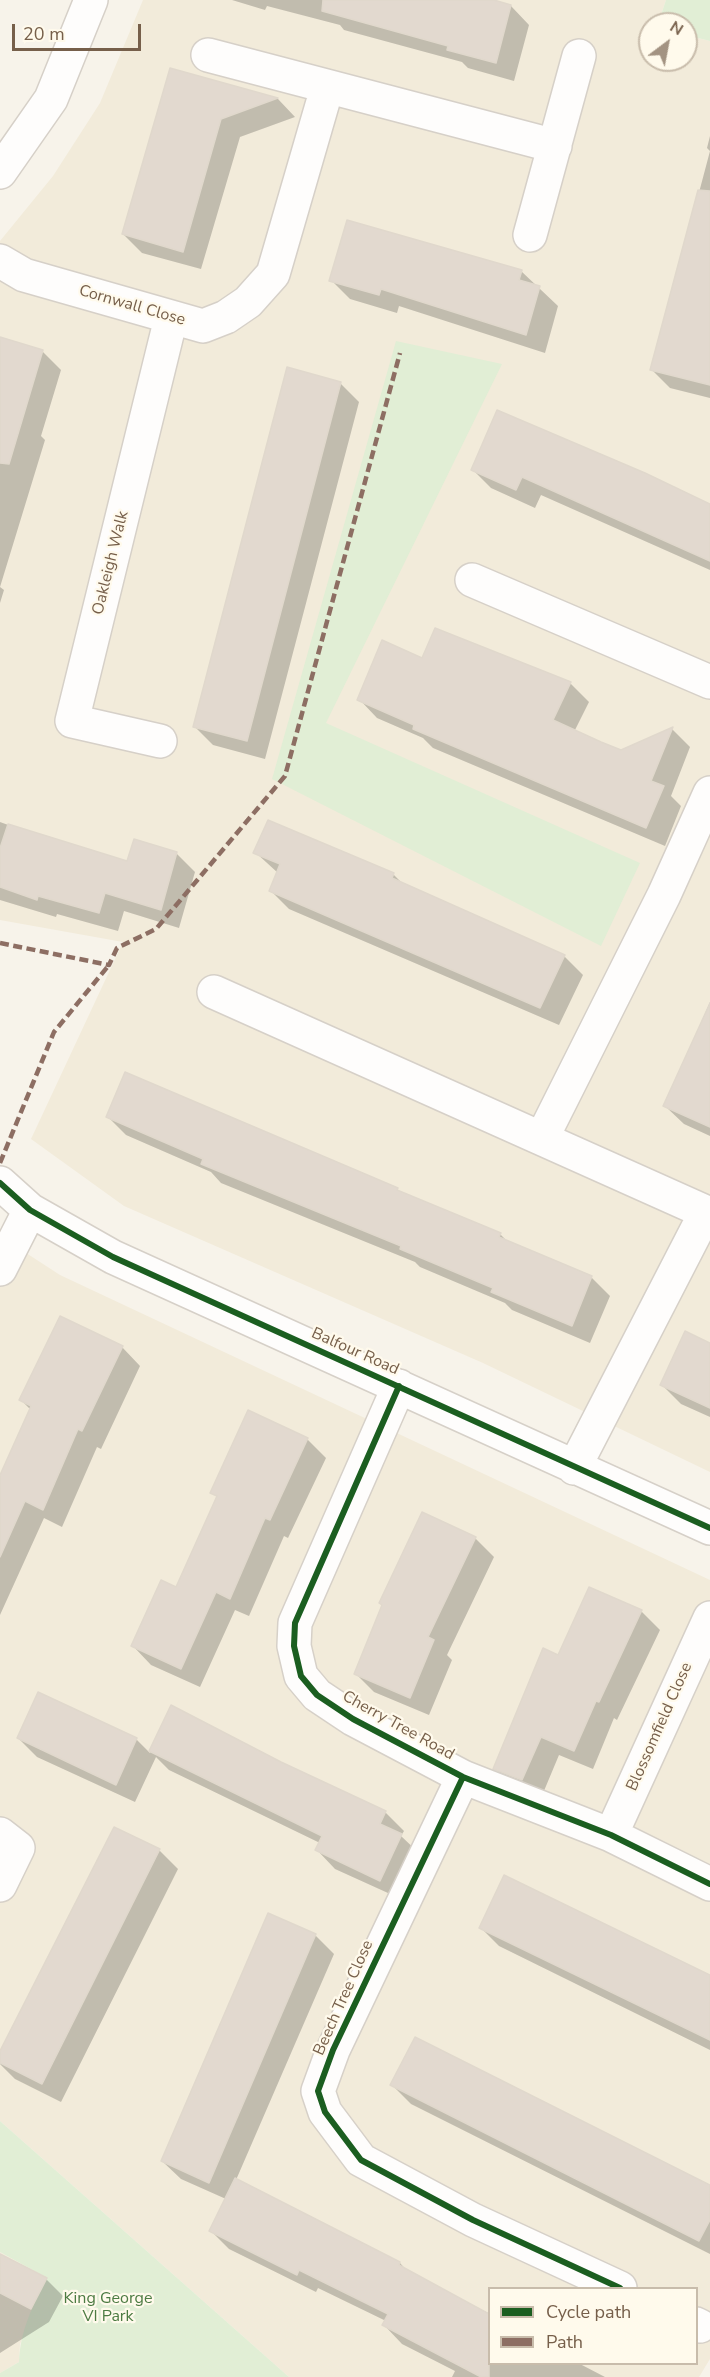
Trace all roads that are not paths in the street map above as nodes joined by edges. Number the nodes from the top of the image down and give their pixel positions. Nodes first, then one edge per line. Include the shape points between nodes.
1 (91, 0) edge
2 (208, 55) dead end
3 (579, 56) dead end
4 (327, 88) junction
5 (555, 146) junction
6 (0, 172) edge
7 (530, 236) dead end
8 (0, 261) edge
9 (171, 318) junction
10 (472, 580) dead end
11 (710, 682) edge
12 (160, 741) dead end
13 (710, 794) edge
14 (214, 992) dead end
15 (542, 1138) junction
16 (0, 1183) edge
17 (30, 1210) junction
18 (708, 1213) edge
19 (0, 1269) edge
20 (399, 1386) junction
21 (574, 1468) junction
22 (710, 1528) edge
23 (710, 1618) edge
24 (463, 1778) junction
25 (0, 1834) edge
26 (611, 1835) junction
27 (710, 1884) edge
28 (0, 1885) edge
29 (616, 2287) edge

1 - 6 street via 51,99
2 - 4 street
3 - 5 street
4 - 5 street
4 - 9 street, Cornwall Close via 273,274 248,302 203,326
5 - 7 street
8 - 9 street, Cornwall Close via 24,275
9 - 12 street, Oakleigh Walk via 72,721
10 - 11 street
13 - 15 street
14 - 15 street
15 - 18 street
16 - 17 street, Balfour Road
17 - 19 street
17 - 20 street, Balfour Road via 113,1257
18 - 21 street
20 - 21 street, Balfour Road
20 - 24 street, Cherry Tree Road via 295,1623 294,1646 301,1677 317,1695 353,1719
21 - 22 street, Balfour Road
23 - 26 street, Blossomfield Close
24 - 26 street, Cherry Tree Road
24 - 29 street, Beech Tree Close via 333,2050 318,2091 325,2112 361,2160 473,2220
25 - 28 street via 18,1848
26 - 27 street, Cherry Tree Road

